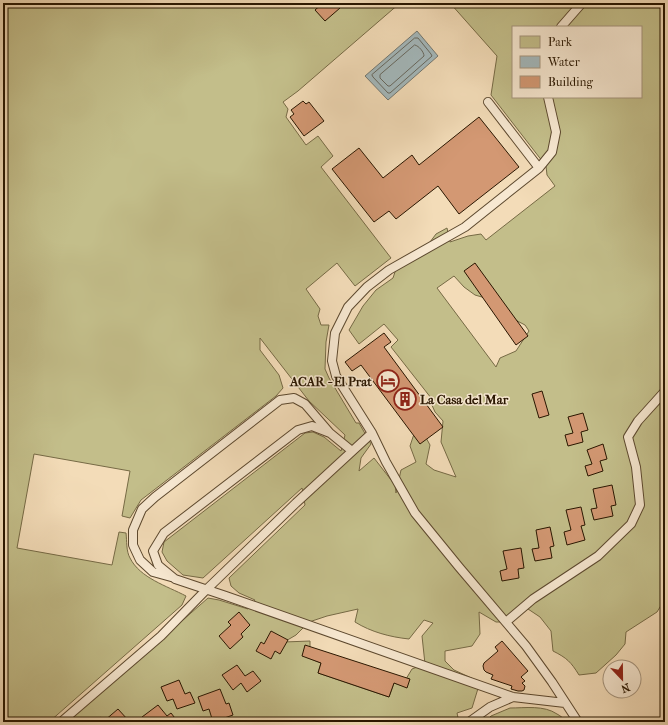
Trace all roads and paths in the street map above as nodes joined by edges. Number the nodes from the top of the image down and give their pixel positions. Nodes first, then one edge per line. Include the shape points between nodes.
1 (582, 3) edge
2 (562, 26) edge
3 (548, 98) edge
4 (488, 102) dead end
5 (539, 168) junction
6 (665, 391) edge
7 (330, 433) junction
8 (372, 433) junction
9 (352, 451) junction
10 (175, 579) junction
11 (207, 589) junction
12 (506, 622) junction
13 (513, 698) junction
14 (565, 703) junction
15 (61, 722) edge
16 (469, 722) edge
17 (578, 722) edge

1 - 2 lane
3 - 5 lane via 556,132 552,152
4 - 5 lane
5 - 8 lane via 466,227 389,270 367,287 348,307 335,333 332,361 336,376
6 - 12 lane via 638,421 628,437 636,467 640,505 631,524 598,556 533,599
7 - 9 lane
7 - 10 lane via 312,426 298,430 164,533 153,550 158,565
7 - 10 lane via 305,404 294,398 280,400 142,509 133,530 133,545 140,560 153,572
8 - 9 lane
8 - 12 lane via 415,513
9 - 11 lane
10 - 11 lane
11 - 13 lane
11 - 15 lane via 161,636
12 - 14 lane via 526,646
13 - 14 lane
13 - 16 lane via 490,707
14 - 17 lane

